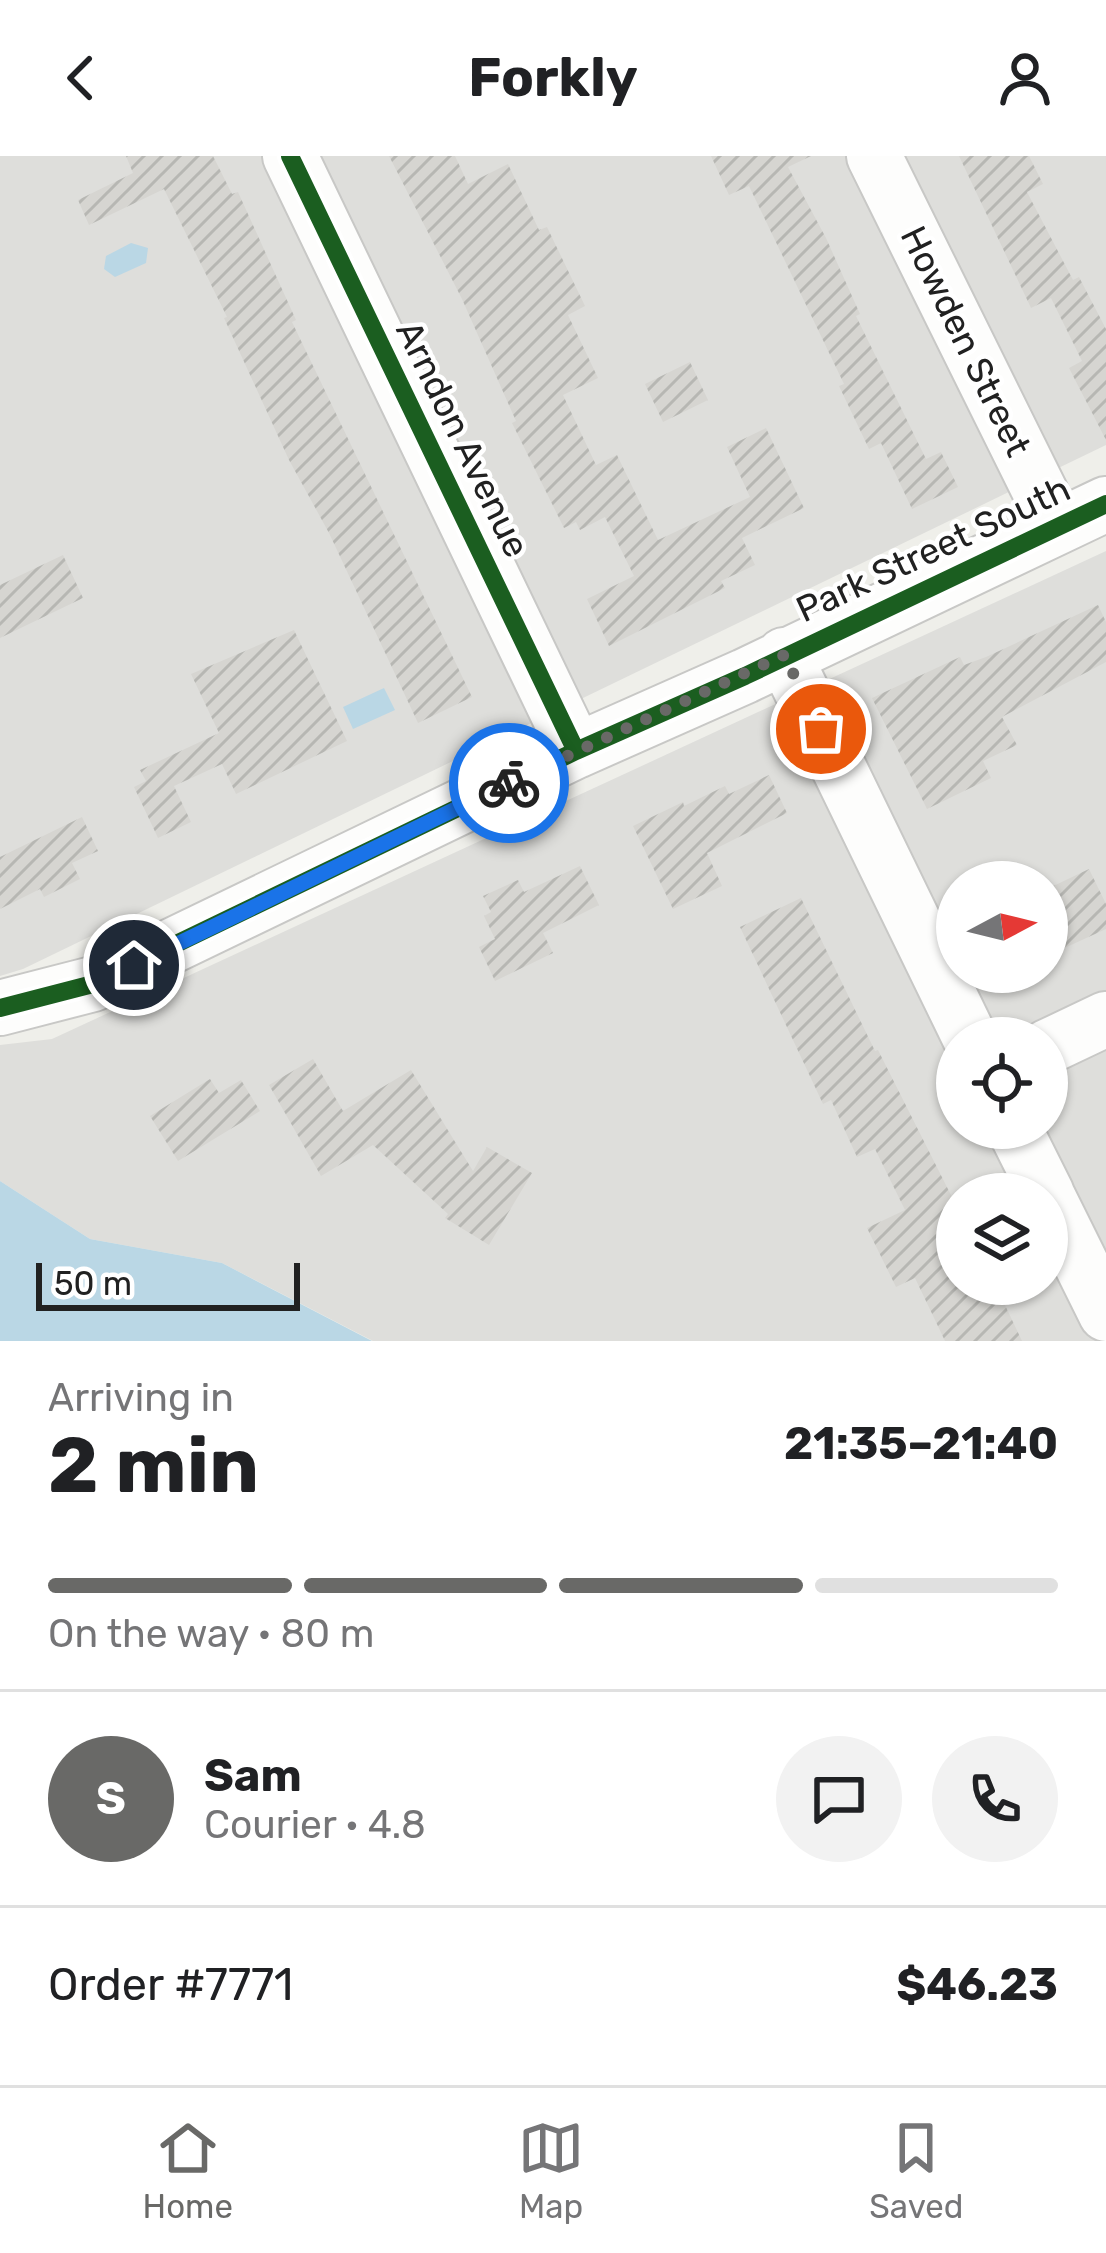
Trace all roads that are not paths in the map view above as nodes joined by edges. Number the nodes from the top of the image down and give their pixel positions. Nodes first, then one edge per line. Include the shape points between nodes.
1 (290, 156) edge
2 (874, 156) edge
3 (1106, 504) edge
4 (1057, 526) junction
5 (784, 655) junction
6 (576, 751) junction
7 (1, 1008) edge
8 (960, 1017) edge
9 (1106, 1019) edge
10 (1068, 1037) edge
11 (1068, 1237) edge
12 (1106, 1314) edge

1 - 6 street, Arndon Avenue
2 - 4 street, Howden Street
3 - 4 street, Park Street South
4 - 5 street, Park Street South
5 - 6 street, Park Street South
5 - 8 street
6 - 7 street, Park Street South via 93,985
9 - 10 street
11 - 12 street

